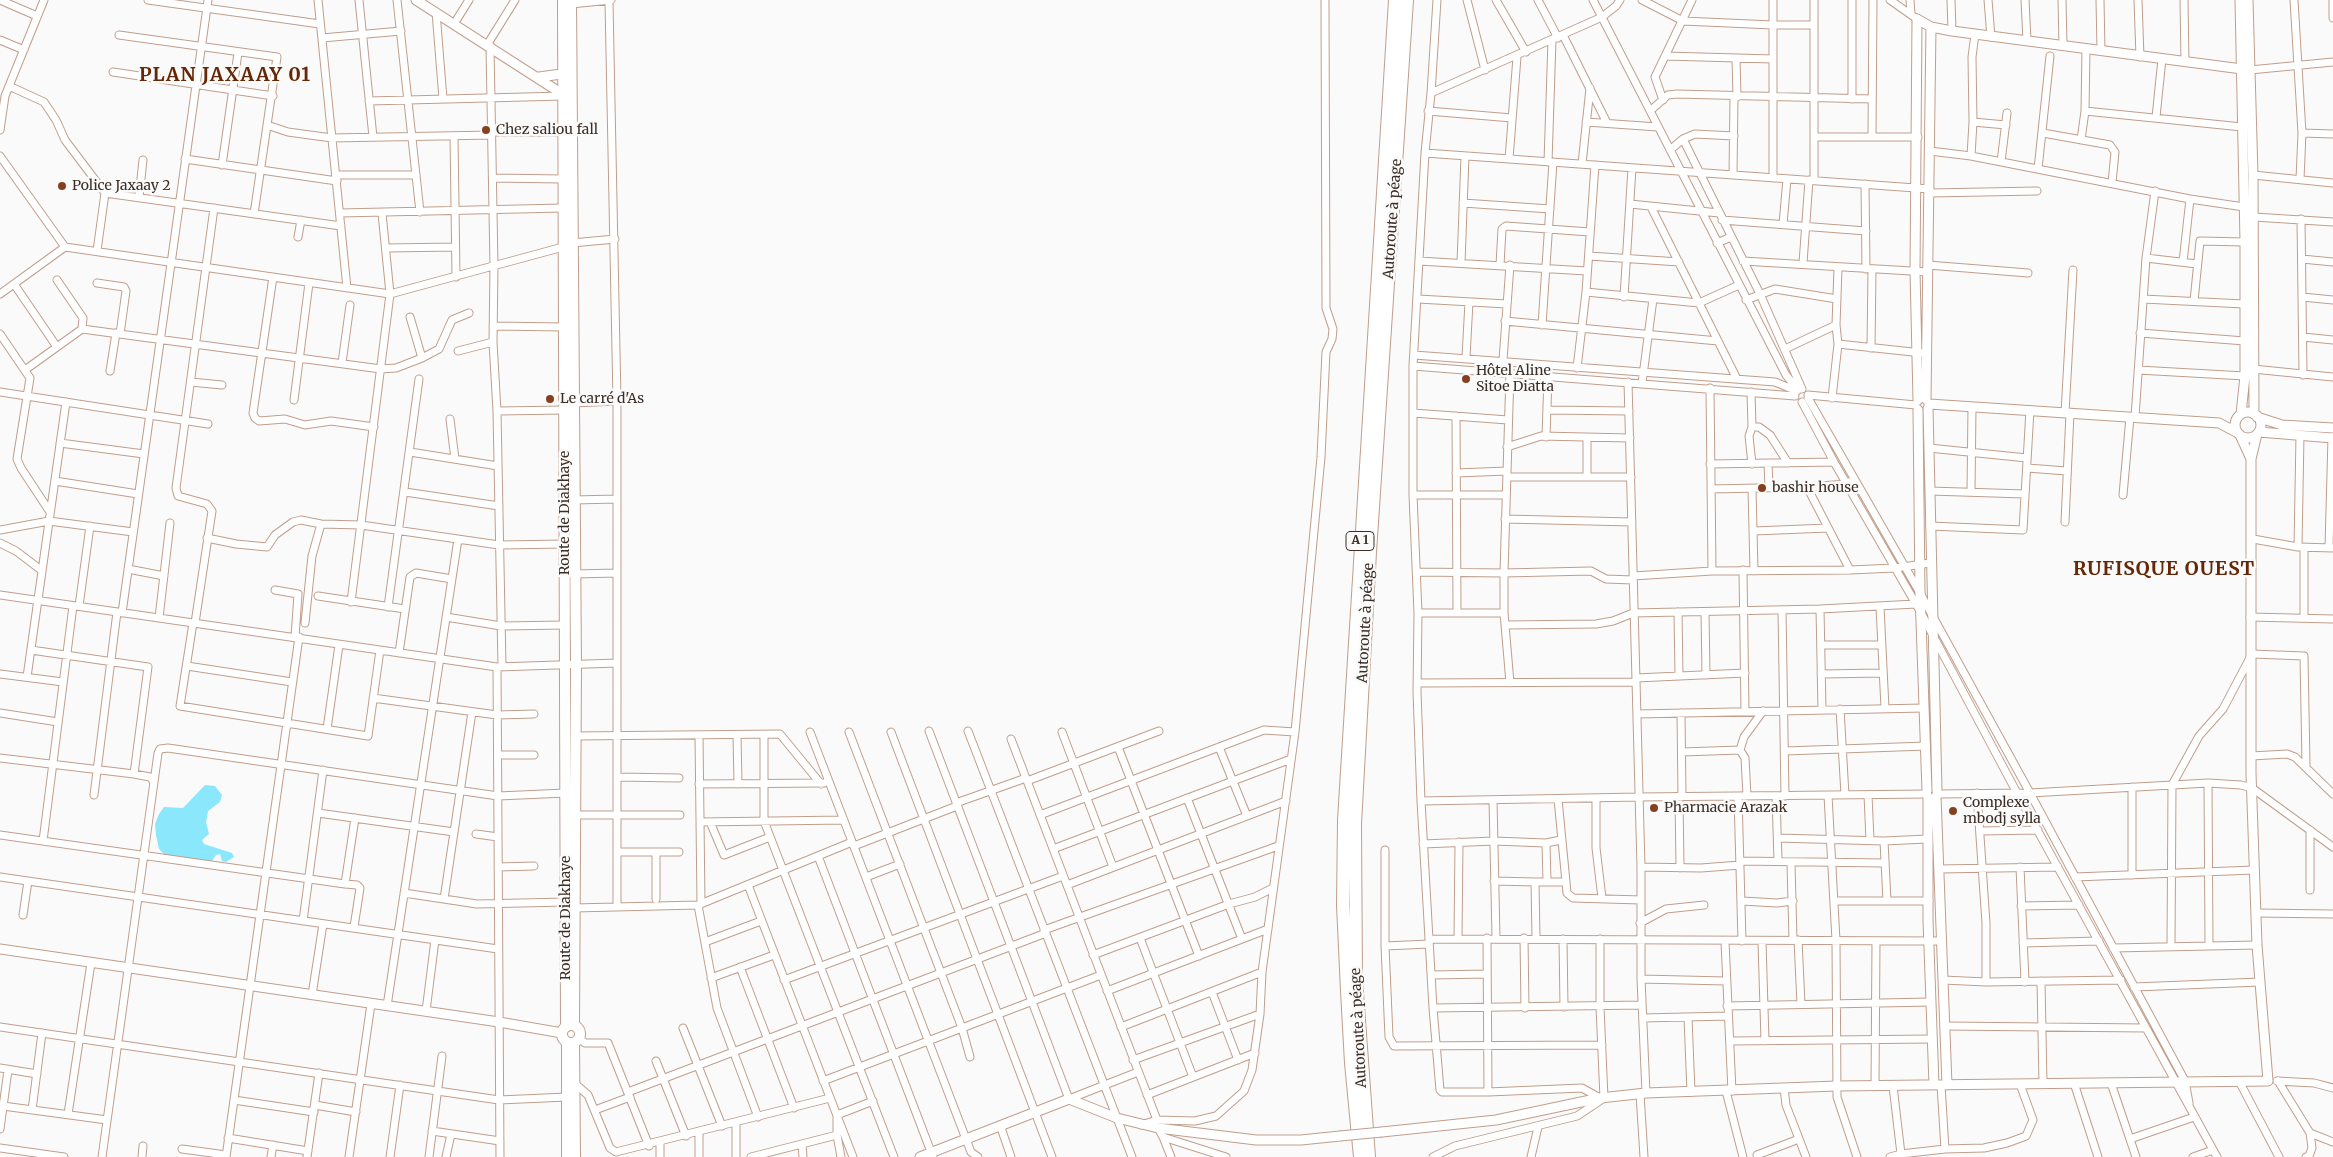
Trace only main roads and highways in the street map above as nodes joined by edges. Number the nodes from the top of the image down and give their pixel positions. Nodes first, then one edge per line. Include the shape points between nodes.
1 (1407, 0) edge
2 (568, 1) edge
3 (1395, 2) edge
4 (568, 97) junction
5 (568, 245) junction
6 (569, 407) junction
7 (570, 665) junction
8 (570, 905) junction
9 (570, 1035) junction
10 (567, 1157) edge
11 (575, 1157) edge
12 (1360, 1157) edge
13 (1369, 1157) edge

1 - 13 highway, Autoroute à péage / A 1 via 1355,824 1356,979
2 - 4 main road, Route de Diakhaye
3 - 12 highway, A 1 via 1344,820 1346,991
4 - 5 main road, Route de Diakhaye
4 - 5 main road, Route de Diakhaye via 563,132 563,208
5 - 6 main road, Route de Diakhaye
5 - 6 main road, Route de Diakhaye via 564,327
6 - 7 main road, Route de Diakhaye via 574,574
6 - 7 main road, Route de Diakhaye via 565,625
7 - 8 main road, Route de Diakhaye via 566,793
7 - 8 main road, Route de Diakhaye via 574,736
8 - 9 main road, Route de Diakhaye
9 - 10 main road, Route de Diakhaye
9 - 11 main road, Route de Diakhaye

